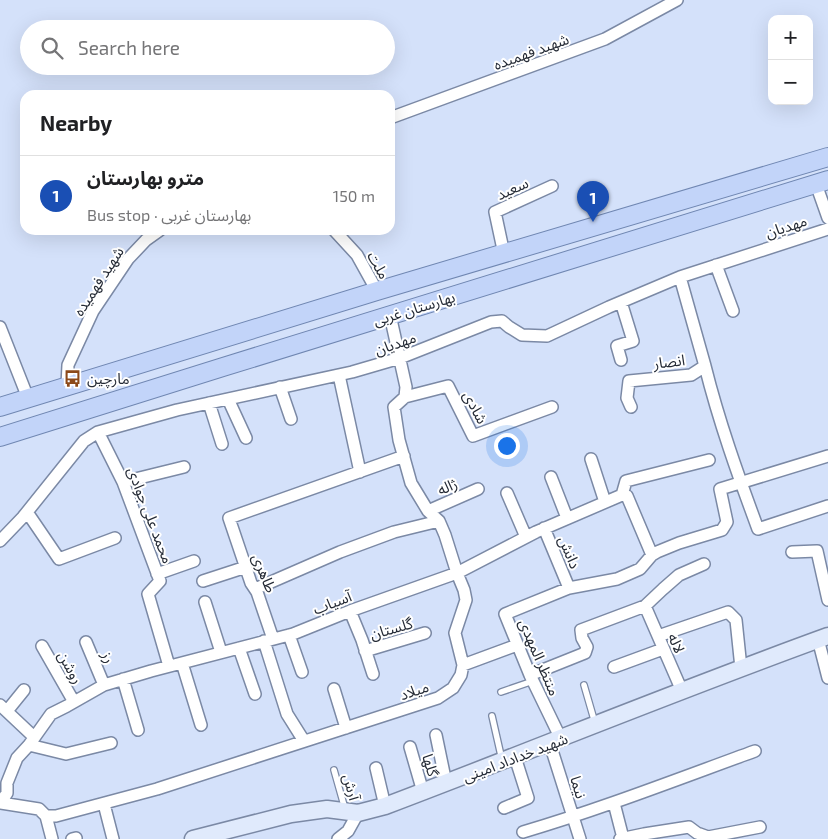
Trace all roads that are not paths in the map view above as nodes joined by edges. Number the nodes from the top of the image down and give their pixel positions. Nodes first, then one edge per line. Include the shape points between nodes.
1 (677, 0) edge
2 (395, 116) edge
3 (828, 158) edge
4 (828, 168) edge
5 (764, 177) junction
6 (815, 184) edge
7 (552, 186) dead end
8 (828, 218) edge
9 (690, 223) junction
10 (828, 229) edge
11 (153, 235) edge
12 (339, 235) edge
13 (504, 254) junction
14 (716, 265) junction
15 (680, 277) junction
16 (376, 292) junction
17 (621, 302) junction
18 (733, 311) dead end
19 (390, 315) junction
20 (1, 331) edge
21 (400, 358) junction
22 (621, 360) dead end
23 (706, 366) junction
24 (339, 375) junction
25 (67, 386) junction
26 (280, 387) junction
27 (405, 397) junction
28 (28, 398) junction
29 (228, 399) junction
30 (209, 403) junction
31 (0, 407) edge
32 (552, 407) dead end
33 (631, 407) dead end
34 (291, 418) dead end
35 (98, 432) junction
36 (0, 437) edge
37 (246, 438) dead end
38 (222, 444) dead end
39 (404, 456) junction
40 (828, 456) edge
41 (591, 459) dead end
42 (709, 460) dead end
43 (184, 467) dead end
44 (360, 472) junction
45 (550, 477) dead end
46 (123, 482) junction
47 (741, 482) junction
48 (478, 489) dead end
49 (507, 493) dead end
50 (622, 495) junction
51 (605, 502) junction
52 (828, 506) edge
53 (428, 511) junction
54 (27, 512) junction
55 (567, 518) junction
56 (439, 521) junction
57 (544, 528) junction
58 (526, 537) junction
59 (115, 538) dead end
60 (0, 541) edge
61 (792, 552) dead end
62 (652, 555) junction
63 (194, 561) dead end
64 (704, 564) dead end
65 (246, 567) junction
66 (457, 573) junction
67 (157, 574) junction
68 (203, 581) dead end
69 (569, 588) junction
70 (255, 589) junction
71 (828, 600) edge
72 (205, 602) dead end
73 (645, 606) junction
74 (350, 611) junction
75 (425, 633) dead end
76 (289, 635) junction
77 (658, 636) junction
78 (823, 638) edge
79 (269, 640) junction
80 (86, 642) dead end
81 (517, 645) junction
82 (42, 646) dead end
83 (239, 648) junction
84 (664, 649) junction
85 (365, 651) junction
86 (221, 652) junction
87 (182, 662) junction
88 (464, 665) junction
89 (170, 666) junction
90 (614, 667) dead end
91 (741, 668) junction
92 (302, 672) dead end
93 (373, 674) dead end
94 (531, 678) junction
95 (828, 678) edge
96 (123, 679) junction
97 (104, 685) junction
98 (584, 685) dead end
99 (334, 689) dead end
100 (24, 690) dead end
101 (682, 691) junction
102 (501, 692) dead end
103 (256, 694) dead end
104 (74, 702) junction
105 (4, 708) edge
106 (492, 716) dead end
107 (201, 725) dead end
108 (596, 725) junction
109 (346, 728) junction
110 (138, 730) dead end
111 (436, 735) dead end
112 (32, 741) junction
113 (304, 741) junction
114 (555, 741) junction
115 (111, 743) dead end
116 (410, 747) dead end
117 (755, 751) dead end
118 (509, 759) junction
119 (376, 768) dead end
120 (334, 770) dead end
121 (446, 783) junction
122 (423, 792) junction
123 (0, 803) edge
124 (614, 803) junction
125 (104, 804) junction
126 (385, 806) junction
127 (504, 808) dead end
128 (352, 812) junction
129 (46, 816) junction
130 (573, 817) junction
131 (760, 826) dead end
132 (523, 832) dead end
133 (698, 836) edge
134 (76, 838) edge
135 (342, 838) edge
136 (52, 839) edge
137 (72, 839) edge
138 (113, 839) edge
139 (193, 839) edge
140 (580, 839) edge
141 (622, 839) edge

1 - 2 street, شهید فهمیده via 605,40
3 - 5 main road, بهارستان غربی
4 - 6 main road via 801,176 798,182
5 - 9 main road via 764,190 715,207
5 - 13 main road, بهارستان غربی
6 - 8 street, مهدیان
6 - 9 main road, بهارستان غربی
7 - 13 street, سعید via 495,212
9 - 19 main road, بهارستان غربی
10 - 14 street, مهدیان
11 - 25 street, شهید فهمیده via 128,259 93,311 68,365
12 - 16 street, ملت via 357,255
13 - 16 main road, بهارستان غربی
14 - 15 street, مهدیان
14 - 18 street
15 - 17 street, مهدیان
15 - 23 street, انصار
16 - 25 main road, بهارستان غربی
17 - 21 street, مهدیان via 547,336 522,335 502,322 491,322
17 - 22 street via 634,341 617,346
19 - 21 street
19 - 36 main road, بهارستان غربی
20 - 28 street
21 - 24 street, مهدیان
21 - 27 street
23 - 33 street, انصار via 691,375 629,381 627,398
23 - 47 street
24 - 26 street, مهدیان
24 - 44 street
25 - 28 main road, بهارستان غربی
26 - 29 street, مهدیان
26 - 34 street
27 - 32 street, شادی via 448,386 473,436
27 - 39 street via 394,407
28 - 31 main road, بهارستان غربی
29 - 30 street, مهدیان
29 - 37 street
30 - 35 street, مهدیان
30 - 38 street
35 - 46 street, محمد علی جوادی
35 - 54 street, مهدیان via 84,441
39 - 44 street
39 - 53 street via 412,483
40 - 47 street
41 - 51 street
42 - 50 street, آسیاب via 626,481
43 - 46 street
44 - 65 street, طاهری via 229,518
45 - 55 street
46 - 67 street, محمد علی جوادی
47 - 52 street via 758,529
47 - 62 street, منتظر المهدی via 720,489 727,522 722,530
48 - 53 street, ژاله
49 - 58 street
50 - 51 street, آسیاب
50 - 62 street via 627,496
51 - 55 street, آسیاب
53 - 56 street
54 - 59 street via 59,559
54 - 60 street, مهدیان
55 - 57 street, آسیاب
56 - 66 street
56 - 70 street via 394,532
57 - 58 street, آسیاب
57 - 69 street, دانش
58 - 66 street, آسیاب
61 - 71 street via 817,551
62 - 69 street, منتظر المهدی via 640,569 617,580
63 - 67 street
64 - 73 street via 680,574
65 - 68 street
65 - 70 street, طاهری
66 - 74 street, آسیاب
66 - 88 street via 466,600 455,633
67 - 89 street, محمد علی جوادی via 160,581 148,594
69 - 81 street, منتظر المهدی via 505,614
70 - 79 street, طاهری
72 - 86 street
73 - 77 street, لاله
73 - 94 street via 581,630 587,647 585,653
74 - 76 street, آسیاب
74 - 85 street
75 - 85 street, گلستان
76 - 79 street, آسیاب
76 - 92 street
77 - 84 street, لاله
77 - 91 street via 728,612 736,620
78 - 91 street, شهید خداداد امینی
78 - 95 street
79 - 83 street, آسیاب
79 - 113 street, طاهری via 287,714
80 - 97 street, رز
81 - 88 street
81 - 94 street, منتظر المهدی
82 - 104 street, روشن
83 - 86 street, آسیاب
83 - 103 street
84 - 90 street
84 - 101 street, لاله
85 - 93 street
86 - 87 street, آسیاب
87 - 89 street, آسیاب
87 - 107 street
88 - 109 street, میلاد via 453,688 438,698
89 - 96 street, آسیاب
91 - 101 street, شهید خداداد امینی
94 - 102 lane
94 - 114 street, منتظر المهدی
96 - 97 street, آسیاب
96 - 110 street
97 - 104 street, آسیاب
98 - 108 lane
99 - 109 street
100 - 105 street
101 - 108 street, شهید خداداد امینی
104 - 112 street, آسیاب via 51,714
105 - 112 street
106 - 118 lane
108 - 114 street, شهید خداداد امینی
109 - 113 street, میلاد
111 - 121 street
112 - 115 street via 66,754
112 - 123 street, آسیاب via 17,758 7,793
113 - 125 street, میلاد
114 - 118 street, شهید خداداد امینی
114 - 130 street, نیما
116 - 122 street, گلها
117 - 124 street
118 - 121 street, شهید خداداد امینی
118 - 127 street via 528,798
119 - 126 street
120 - 128 lane, آرش
121 - 122 street, شهید خداداد امینی
122 - 126 street, شهید خداداد امینی
123 - 129 street via 39,809
124 - 130 street
124 - 141 street
125 - 129 street, میلاد
125 - 138 street
126 - 128 street, شهید خداداد امینی
128 - 135 street via 348,831
128 - 139 street, شهید خداداد امینی via 327,809 291,814
129 - 136 street
130 - 132 street
130 - 140 street, نیما
131 - 133 street via 708,837
133 - 141 street via 689,827
134 - 137 street

